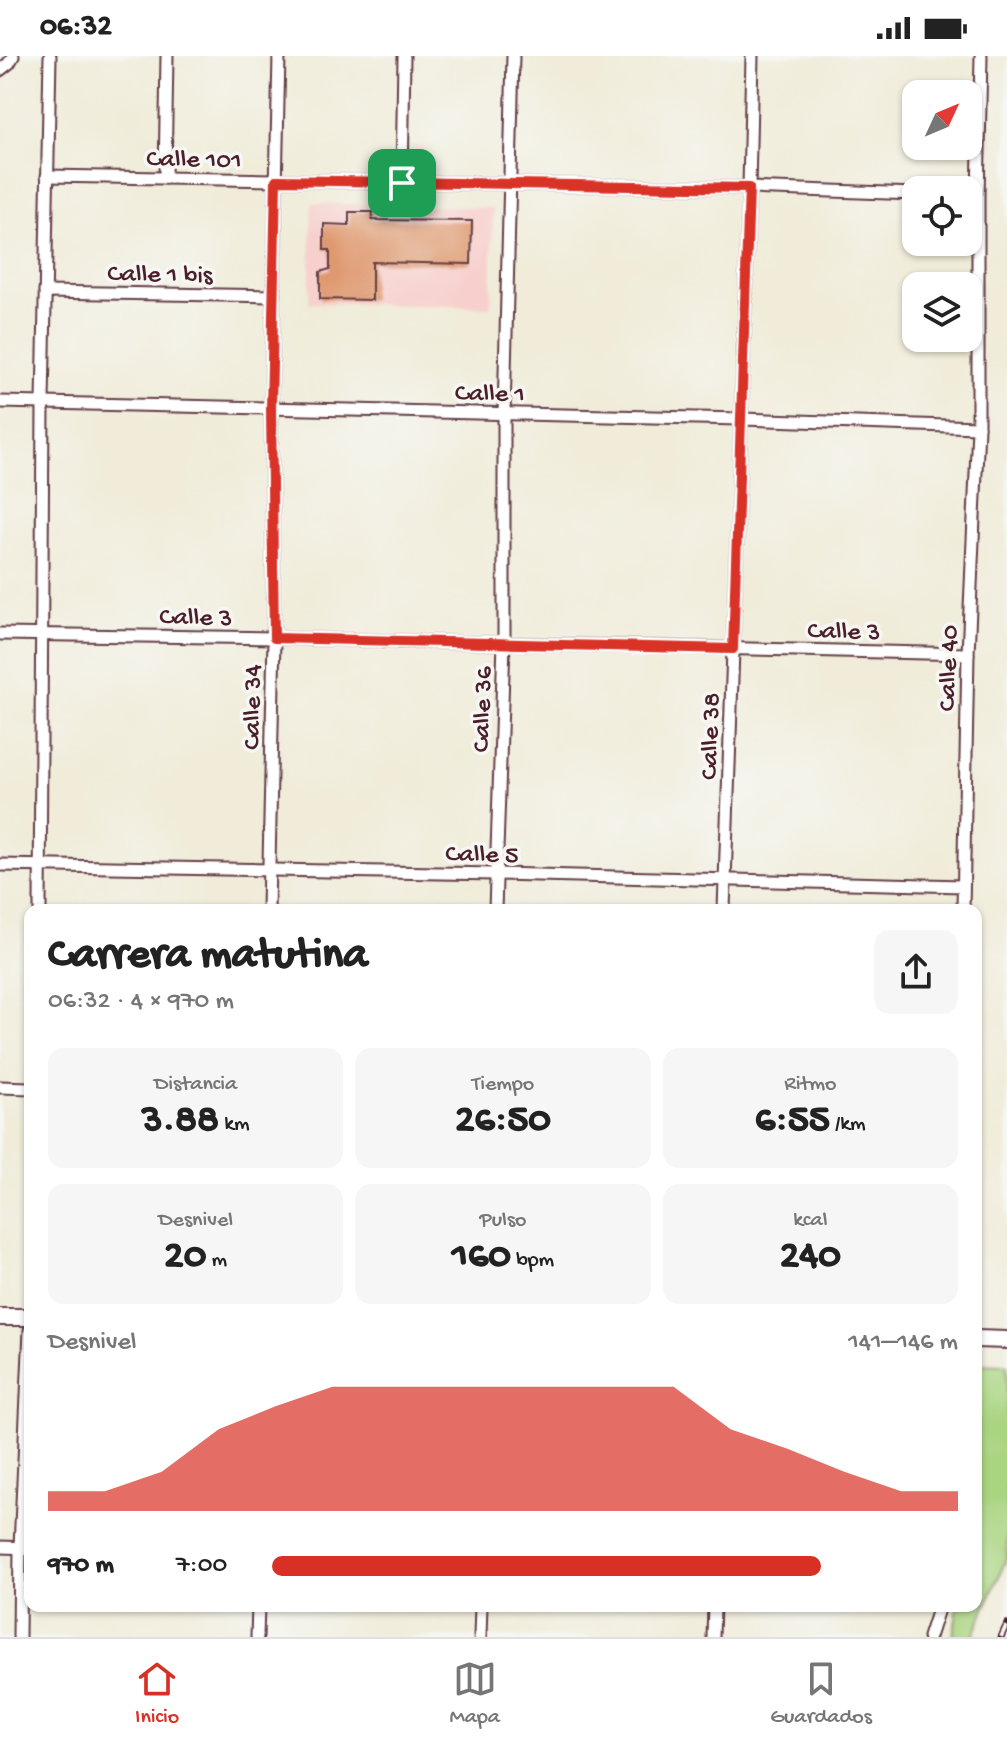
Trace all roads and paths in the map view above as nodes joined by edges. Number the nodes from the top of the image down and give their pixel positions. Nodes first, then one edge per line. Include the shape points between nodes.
1 (13, 56) edge
2 (50, 56) edge
3 (167, 56) edge
4 (279, 56) edge
5 (404, 56) edge
6 (513, 56) edge
7 (752, 56) edge
8 (981, 56) edge
9 (0, 70) edge
10 (47, 176) junction
11 (974, 176) edge
12 (165, 178) junction
13 (276, 180) junction
14 (402, 183) junction
15 (510, 184) junction
16 (749, 188) junction
17 (902, 193) edge
18 (974, 256) edge
19 (45, 292) junction
20 (274, 296) junction
21 (0, 402) edge
22 (43, 403) junction
23 (271, 409) junction
24 (504, 414) junction
25 (741, 419) junction
26 (978, 427) junction
27 (0, 634) edge
28 (42, 635) junction
29 (274, 638) junction
30 (504, 643) junction
31 (733, 649) junction
32 (968, 654) junction
33 (0, 865) edge
34 (41, 866) junction
35 (268, 871) junction
36 (496, 874) junction
37 (724, 879) junction
38 (963, 886) junction
39 (40, 904) edge
40 (268, 904) edge
41 (495, 904) edge
42 (724, 904) edge
43 (963, 904) edge
44 (0, 1087) edge
45 (24, 1088) edge
46 (0, 1317) edge
47 (24, 1317) edge
48 (982, 1339) edge
49 (1007, 1340) edge
50 (0, 1547) edge
51 (24, 1548) edge
52 (24, 1563) edge
53 (258, 1612) edge
54 (481, 1612) edge
55 (714, 1612) edge
56 (937, 1612) edge
57 (19, 1637) edge
58 (257, 1637) edge
59 (480, 1637) edge
60 (713, 1637) edge
61 (929, 1637) edge

1 - 9 street
2 - 10 street
3 - 12 street
4 - 13 street, Calle 34
5 - 14 street
6 - 15 street, Calle 36
7 - 16 street, Calle 38
8 - 11 street, Calle 40
10 - 12 street, Calle 101
10 - 19 street
12 - 13 street, Calle 101
13 - 14 street, Calle 101
13 - 20 street, Calle 34
14 - 15 street, Calle 101
15 - 16 street, Calle 101
15 - 24 street, Calle 36
16 - 17 street, Calle 101
16 - 25 street, Calle 38
18 - 26 street, Calle 40
19 - 20 street, Calle 1 bis
19 - 22 street
20 - 23 street, Calle 34
21 - 22 street, Calle 1
22 - 23 street, Calle 1
22 - 28 street
23 - 24 street, Calle 1
23 - 29 street, Calle 34
24 - 25 street, Calle 1
24 - 30 street, Calle 36
25 - 26 street, Calle 1
25 - 31 street, Calle 38
26 - 32 street, Calle 40
27 - 28 street, Calle 3
28 - 29 street, Calle 3
28 - 34 street
29 - 30 street, Calle 3
29 - 35 street, Calle 34
30 - 31 street, Calle 3
30 - 36 street, Calle 36
31 - 32 street, Calle 3
31 - 37 street, Calle 38
32 - 38 street, Calle 40
33 - 34 street, Calle 5
34 - 35 street, Calle 5
34 - 39 street
35 - 36 street, Calle 5
35 - 40 street, Calle 34
36 - 37 street, Calle 5
36 - 41 street, Calle 36
37 - 38 street, Calle 5
37 - 42 street, Calle 38
38 - 43 street, Calle 40
44 - 45 street
46 - 47 main road
48 - 49 main road
50 - 51 street
52 - 57 street
53 - 58 street
54 - 59 street
55 - 60 street
56 - 61 street

